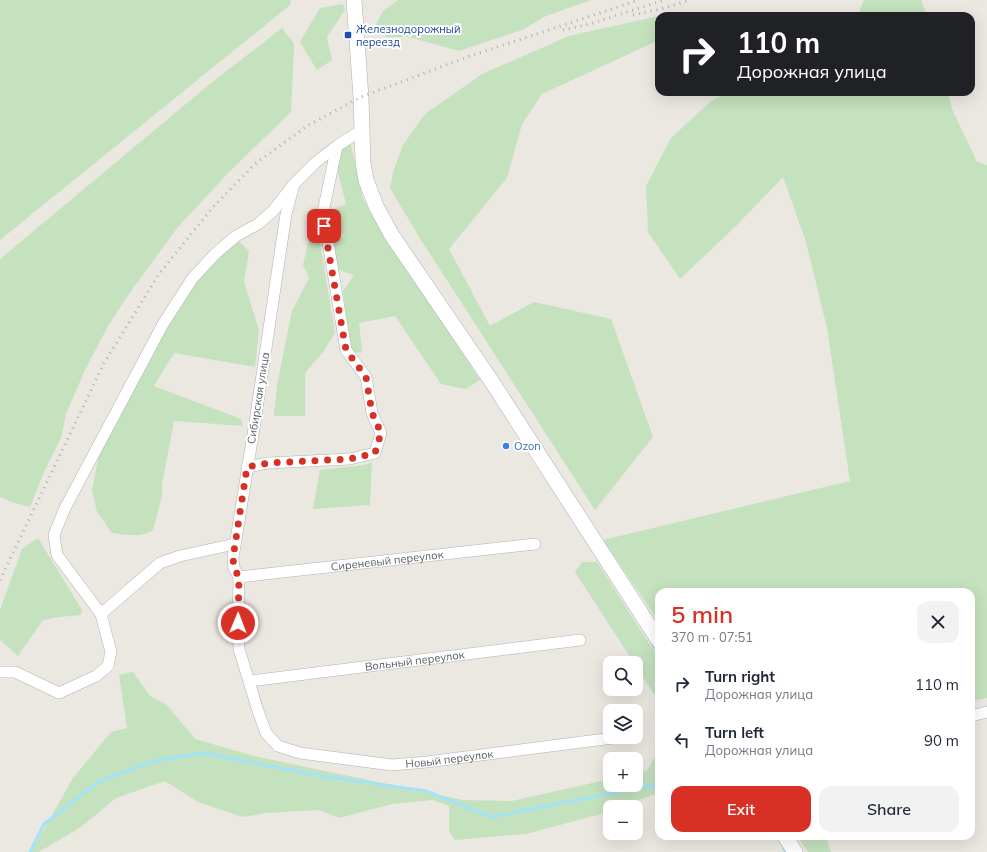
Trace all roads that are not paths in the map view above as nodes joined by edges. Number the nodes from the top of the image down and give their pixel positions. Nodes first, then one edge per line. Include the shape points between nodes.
1 (354, 0) edge
2 (362, 130) junction
3 (337, 146) junction
4 (294, 184) junction
5 (247, 467) junction
6 (235, 544) junction
7 (536, 544) dead end
8 (239, 577) junction
9 (101, 614) junction
10 (655, 635) edge
11 (580, 640) dead end
12 (0, 672) edge
13 (250, 681) junction
14 (987, 712) edge
15 (975, 715) edge
16 (603, 739) edge
17 (278, 746) joint
18 (788, 840) edge
19 (795, 852) edge

1 - 2 main road
2 - 3 street
2 - 10 main road via 366,180 391,234 492,382
3 - 4 street
3 - 5 street via 323,212 346,350 366,377 372,413 381,433 375,453 350,459 268,463
4 - 5 street, Сибирская улица via 286,214
4 - 9 street via 273,211 258,224 236,236 192,279 163,324 65,508 54,535 56,555
5 - 6 street, Сибирская улица
6 - 8 street, Сибирская улица via 234,568
6 - 9 street via 160,563
7 - 8 street, Сиреневый переулок
8 - 13 street, Сибирская улица via 239,648
9 - 12 street via 111,652 108,666 96,676 59,694 15,672
11 - 13 street, Вольный переулок
13 - 17 street, Сибирская улица via 266,733
14 - 15 street
16 - 17 street, Новый переулок via 392,765 300,753
18 - 19 main road

